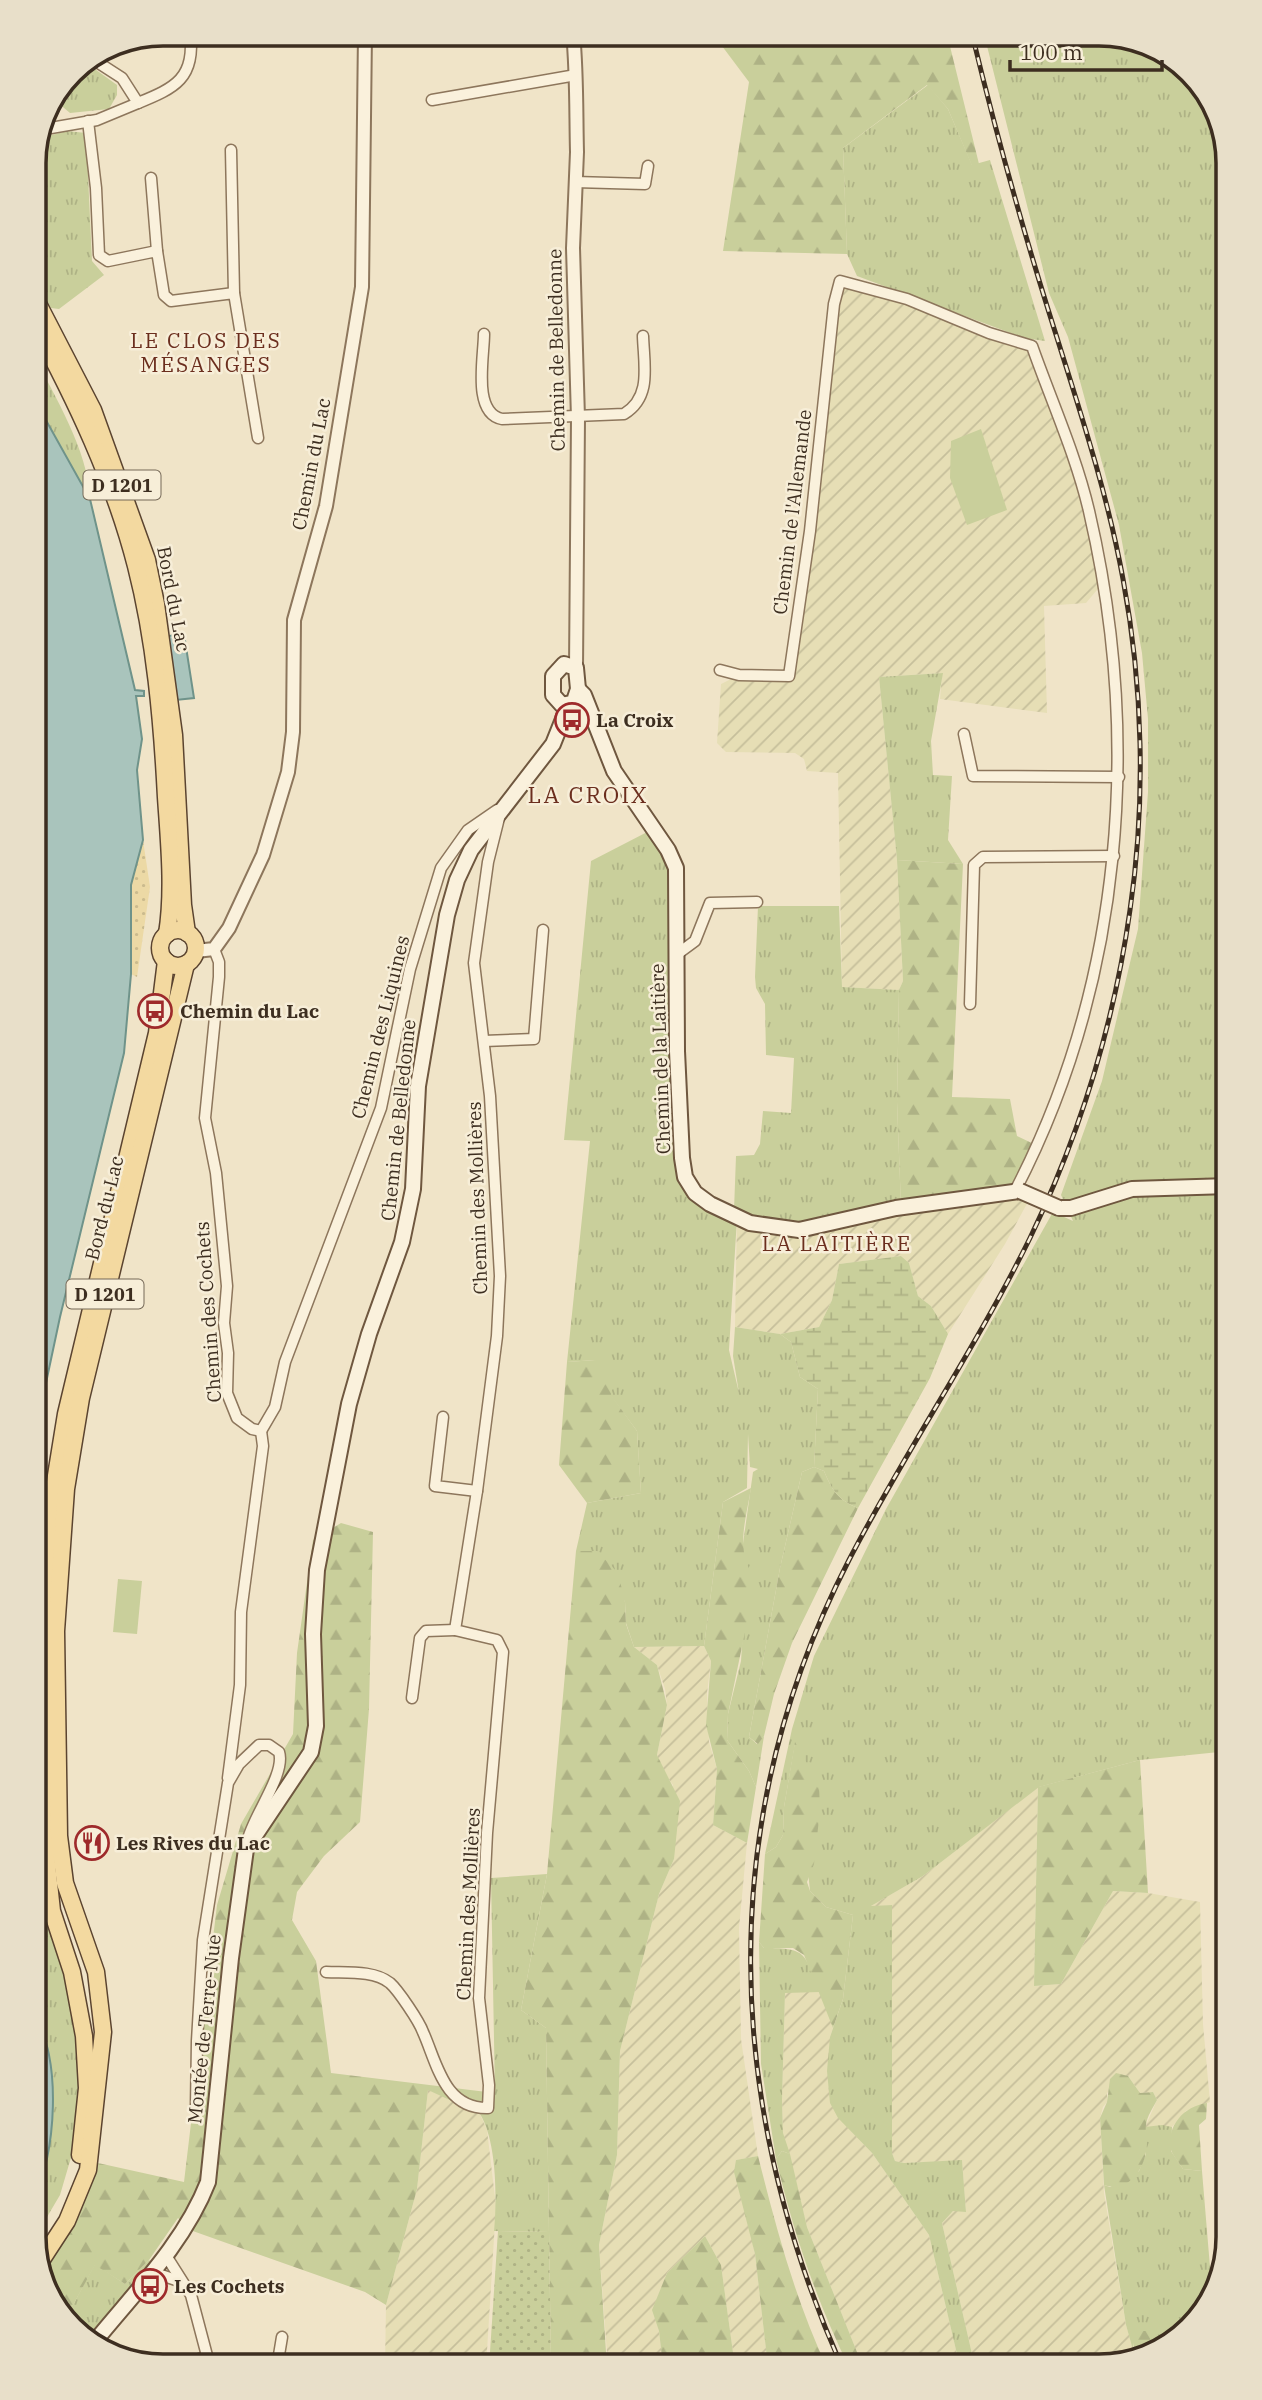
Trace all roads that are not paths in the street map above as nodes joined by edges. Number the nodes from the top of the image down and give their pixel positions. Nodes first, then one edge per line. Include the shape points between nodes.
1 (190, 46) edge
2 (365, 46) edge
3 (574, 46) edge
4 (100, 64) edge
5 (576, 75) junction
6 (432, 100) dead end
7 (138, 103) junction
8 (88, 121) junction
9 (51, 128) edge
10 (231, 150) dead end
11 (648, 166) dead end
12 (152, 178) dead end
13 (575, 182) junction
14 (157, 251) junction
15 (234, 293) junction
16 (46, 319) edge
17 (484, 334) dead end
18 (643, 337) dead end
19 (46, 346) edge
20 (578, 418) junction
21 (258, 438) dead end
22 (570, 666) junction
23 (720, 670) dead end
24 (163, 693) junction
25 (570, 699) junction
26 (964, 734) dead end
27 (1119, 777) junction
28 (501, 807) junction
29 (1114, 856) junction
30 (757, 902) dead end
31 (543, 930) dead end
32 (187, 933) junction
33 (167, 934) junction
34 (214, 949) junction
35 (676, 955) junction
36 (191, 957) junction
37 (166, 961) junction
38 (970, 1004) dead end
39 (484, 1041) junction
40 (1216, 1186) edge
41 (1017, 1191) junction
42 (443, 1417) dead end
43 (261, 1431) junction
44 (477, 1490) junction
45 (50, 1629) junction
46 (455, 1630) junction
47 (412, 1698) dead end
48 (228, 1783) junction
49 (248, 1841) junction
50 (326, 1972) dead end
51 (197, 2107) dead end
52 (46, 2233) edge
53 (47, 2250) edge
54 (165, 2255) junction
55 (152, 2272) junction
56 (179, 2281) junction
57 (101, 2336) edge
58 (282, 2337) dead end
59 (207, 2354) edge
60 (279, 2354) edge

1 - 7 street via 190,64 181,80
2 - 34 street, Chemin du Lac via 362,287 326,506 294,620 288,772 263,855 229,928
3 - 5 street, Chemin de Belledonne
4 - 7 street via 122,78
5 - 6 street
5 - 13 street, Chemin de Belledonne
7 - 8 street
8 - 9 street
8 - 14 street via 99,256 108,261
10 - 15 street
11 - 13 street via 645,184
12 - 14 street
13 - 20 street, Chemin de Belledonne
14 - 15 street via 167,299
15 - 21 street
16 - 24 main road, Bord du Lac / D 1201 via 93,410 137,529 156,604
17 - 20 street via 484,397 491,415 502,419
18 - 20 street via 645,383 639,402 624,414
19 - 24 main road, Bord du Lac / D 1201 via 78,407 124,527
20 - 22 street, Chemin de Belledonne via 576,644
22 - 25 main road
22 - 25 main road via 556,670 551,682 553,695
23 - 27 street, Chemin de l'Allemande via 748,676 789,676 840,281 907,299 1032,346 1088,510 1117,693
24 - 32 main road, Bord du Lac / D 1201
24 - 33 main road, Bord du Lac / D 1201
25 - 28 main road, Chemin de Belledonne via 556,735 525,783
25 - 35 main road, Chemin de la Laitière via 589,708 614,771 673,859
26 - 27 street via 973,776
27 - 29 street
28 - 39 street, Chemin des Mollières via 474,963
28 - 43 street, Chemin des Liquines via 468,830 441,868 410,969 381,1108 285,1362 275,1406
28 - 49 main road, Chemin de Belledonne via 471,850 447,915 418,1086 413,1189 402,1242 349,1404 317,1570 313,1634 316,1726 311,1752
29 - 38 street via 984,857 974,865
29 - 41 street via 1102,935 1072,1058
30 - 35 street via 710,903 695,941
31 - 39 street via 534,1040
32 - 33 main road
32 - 36 main road via 192,938
33 - 37 main road via 160,947
34 - 36 street
34 - 43 street, Chemin des Cochets via 219,977 205,1124 216,1173 227,1286 228,1393 237,1418
35 - 41 main road, Chemin de la Laitière via 682,1158 689,1186 702,1199 750,1223 799,1230 896,1208
36 - 37 main road via 180,966
36 - 45 main road, Bord du Lac / D 1201 via 80,1398
37 - 45 main road, Bord du Lac / D 1201 via 157,1033 66,1414 54,1488
39 - 44 street, Chemin des Mollières via 500,1276
40 - 41 main road, bridge via 1132,1189 1071,1208 1059,1208
42 - 44 street via 435,1486
43 - 48 street via 264,1446 241,1612 240,1685
44 - 46 street, Chemin des Mollières
45 - 52 main road, D 1201 via 50,1898 82,2015 87,2088 72,2187
45 - 53 main road, D 1201 via 61,1858 70,1900 96,1972 103,2032 88,2170 71,2214
46 - 47 street, Chemin des Mollières via 426,1631 420,1638
46 - 50 street, Chemin des Mollières via 497,1640 503,1652 479,1998 488,2108 463,2101 443,2084 423,2031 390,1983 377,1977
48 - 49 street via 259,1745 279,1752 280,1769
48 - 51 street via 203,1940
49 - 54 main road, Montée de Terre-Nue via 209,2174 193,2214
54 - 55 main road, Montée de Terre-Nue
54 - 56 street
55 - 56 street
55 - 57 main road, Montée de Terre-Nue
56 - 59 street via 191,2295
58 - 60 street

